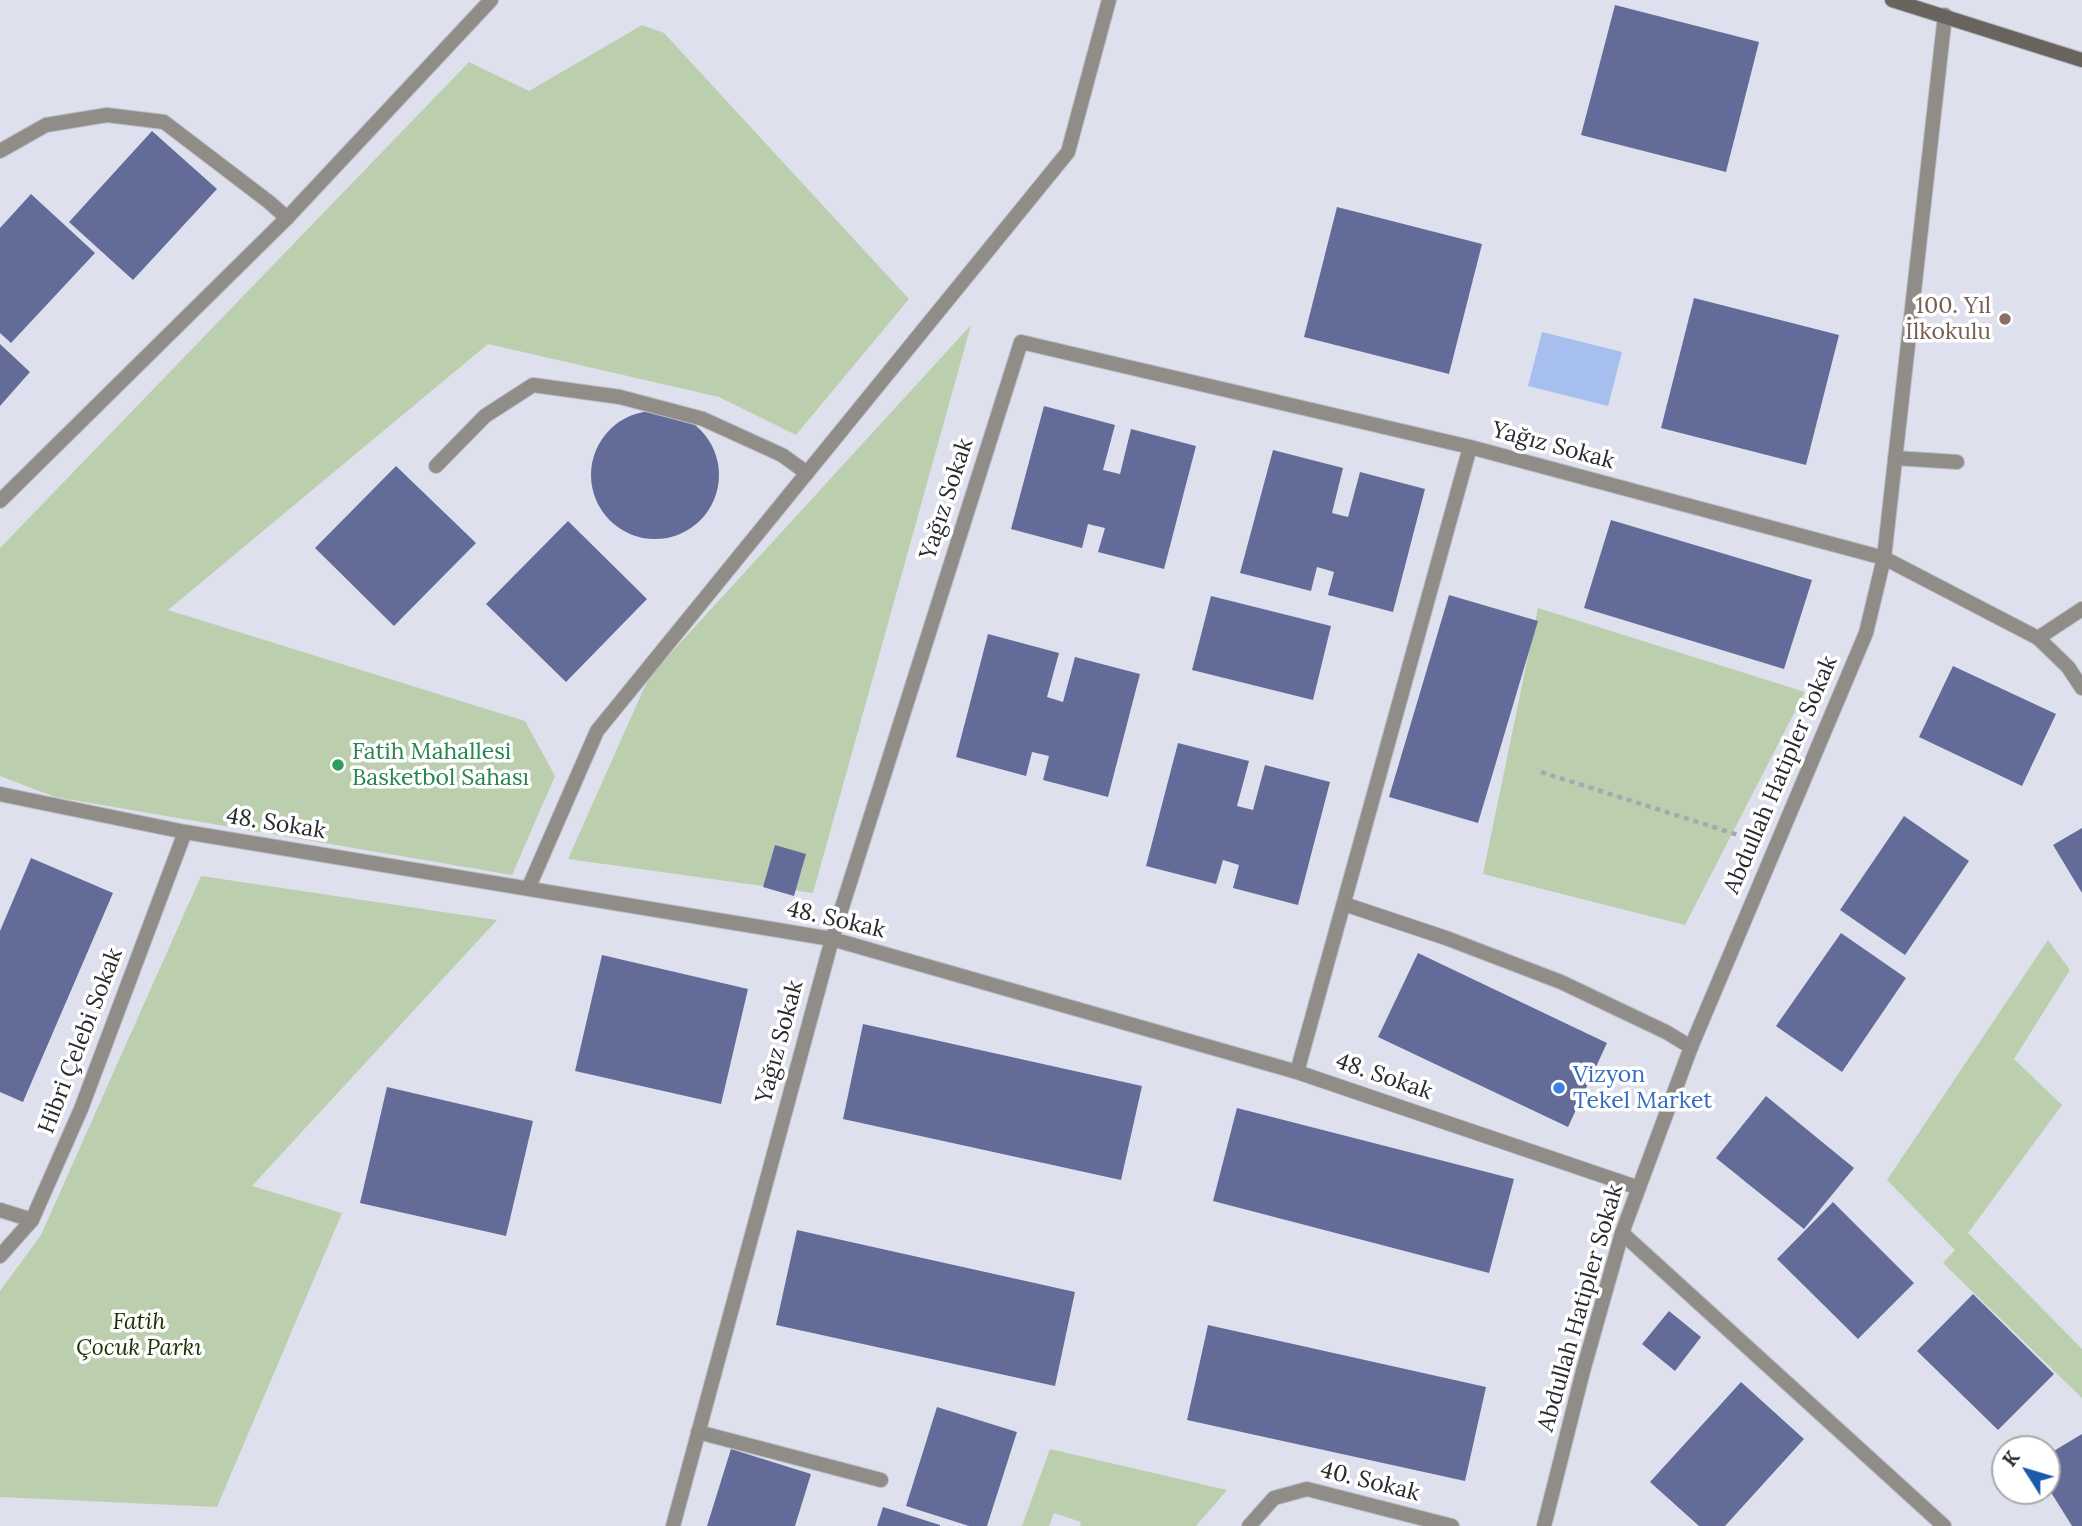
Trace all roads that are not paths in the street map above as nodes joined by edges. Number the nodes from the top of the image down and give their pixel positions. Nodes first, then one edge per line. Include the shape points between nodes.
1 (491, 0) edge
2 (1109, 0) edge
3 (1892, 0) edge
4 (1945, 15) junction
5 (2082, 60) edge
6 (0, 150) edge
7 (287, 218) junction
8 (1470, 447) junction
9 (1895, 457) junction
10 (1957, 462) dead end
11 (436, 466) dead end
12 (807, 473) junction
13 (0, 501) edge
14 (1884, 558) junction
15 (2082, 609) edge
16 (2038, 638) junction
17 (2082, 688) edge
18 (0, 794) edge
19 (185, 832) junction
20 (528, 889) junction
21 (1344, 904) junction
22 (832, 939) junction
23 (1691, 1047) junction
24 (1297, 1072) junction
25 (1639, 1188) junction
26 (0, 1210) edge
27 (32, 1220) junction
28 (1622, 1233) junction
29 (0, 1256) edge
30 (698, 1432) junction
31 (881, 1480) dead end
32 (673, 1526) edge
33 (1249, 1526) edge
34 (1452, 1526) edge
35 (1545, 1526) edge
36 (1944, 1526) edge

1 - 7 street
2 - 12 street via 1068,152
3 - 4 main road
4 - 5 main road
4 - 9 street, Abdullah Hatipler Sokak
6 - 7 street via 46,125 107,115 164,122
7 - 13 street
8 - 14 street, Yağız Sokak
8 - 21 street
8 - 22 street, Yağız Sokak via 1021,342
9 - 10 street
9 - 14 street, Abdullah Hatipler Sokak
11 - 12 street via 485,416 533,385 620,397 703,419 782,455
12 - 20 street via 597,731
14 - 16 street, Yağız Sokak
14 - 23 street, Abdullah Hatipler Sokak via 1866,633
15 - 16 street
16 - 17 street, Yağız Sokak
18 - 19 street, 48. Sokak
19 - 20 street, 48. Sokak
19 - 27 street, Hibri Çelebi Sokak via 81,1110
20 - 22 street, 48. Sokak
21 - 23 street via 1561,982
21 - 24 street
22 - 24 street, 48. Sokak
22 - 30 street, Yağız Sokak
23 - 25 street, Abdullah Hatipler Sokak
24 - 25 street, 48. Sokak
25 - 28 street, Abdullah Hatipler Sokak
26 - 27 street
27 - 29 street, Hibri Çelebi Sokak
28 - 35 street, Abdullah Hatipler Sokak
28 - 36 street
30 - 31 street
30 - 32 street, Yağız Sokak
33 - 34 street, 40. Sokak via 1274,1497 1307,1489

